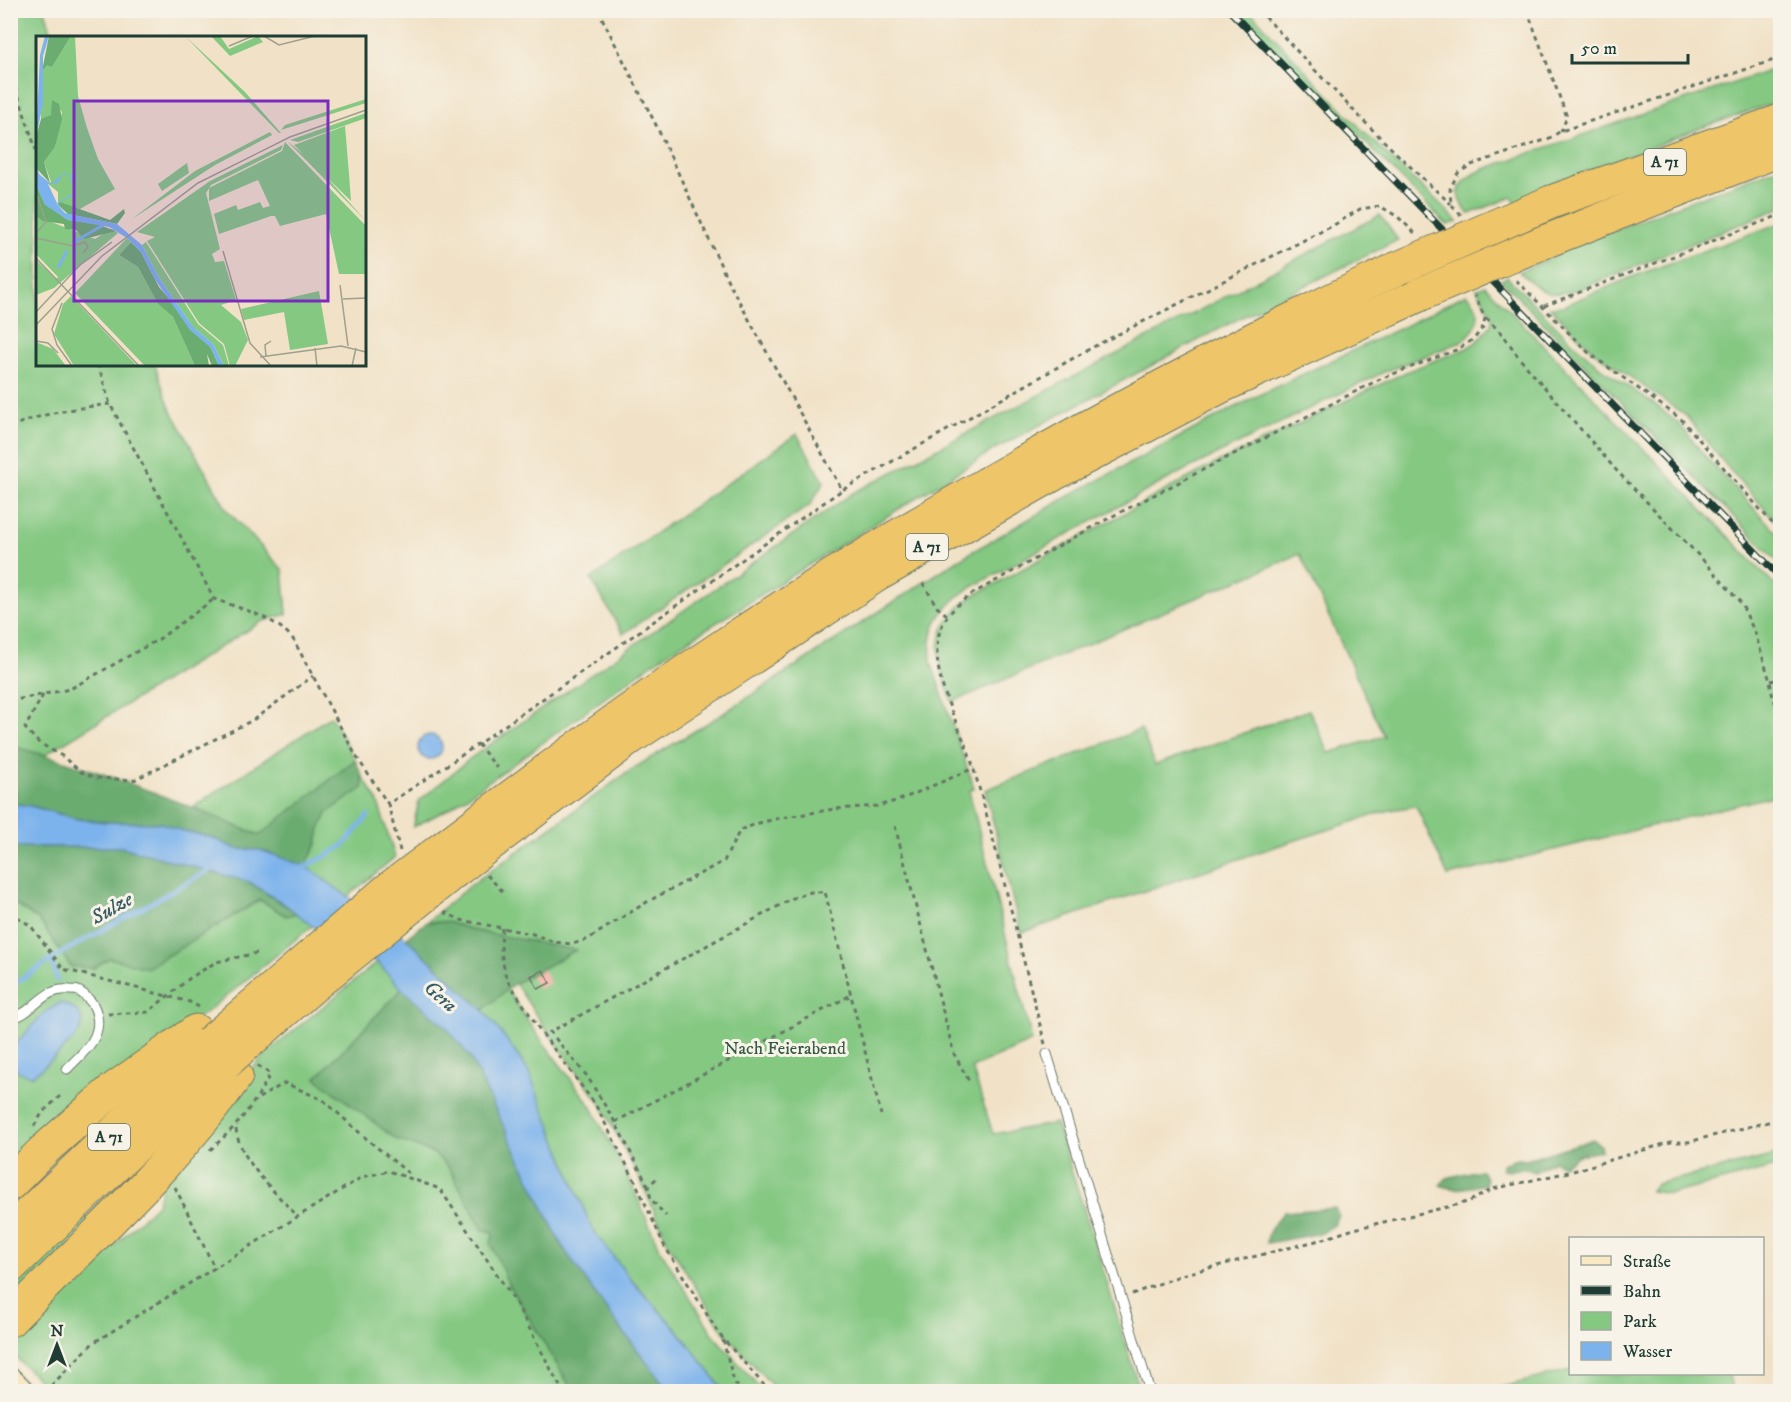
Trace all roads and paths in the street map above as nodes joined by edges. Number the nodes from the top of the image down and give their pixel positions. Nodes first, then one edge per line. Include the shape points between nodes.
1 (598, 10) edge
2 (1259, 10) edge
3 (1527, 10) edge
4 (1780, 58) edge
5 (10, 70) edge
6 (1780, 121) edge
7 (1561, 132) junction
8 (36, 150) edge
9 (1780, 150) edge
10 (1451, 204) junction
11 (1780, 215) edge
12 (1464, 219) dead end
13 (1420, 239) dead end
14 (1511, 276) dead end
15 (1472, 292) dead end
16 (1544, 306) junction
17 (1485, 318) junction
18 (99, 366) edge
19 (110, 404) junction
20 (10, 427) edge
21 (842, 490) junction
22 (1780, 532) edge
23 (923, 583) dead end
24 (214, 599) junction
25 (947, 615) junction
26 (313, 675) junction
27 (1780, 679) edge
28 (1770, 681) junction
29 (43, 695) junction
30 (10, 701) edge
31 (1780, 712) edge
32 (478, 744) junction
33 (497, 768) dead end
34 (974, 768) junction
35 (388, 804) junction
36 (895, 826) dead end
37 (401, 854) dead end
38 (460, 866) junction
39 (504, 893) dead end
40 (10, 912) edge
41 (444, 912) dead end
42 (502, 927) junction
43 (257, 952) dead end
44 (851, 995) junction
45 (167, 996) junction
46 (97, 1015) junction
47 (10, 1018) edge
48 (1047, 1054) joint
49 (227, 1055) junction
50 (67, 1069) dead end
51 (970, 1083) dead end
52 (881, 1115) dead end
53 (1780, 1119) edge
54 (615, 1122) junction
55 (236, 1128) junction
56 (209, 1151) dead end
57 (414, 1178) junction
58 (656, 1179) dead end
59 (173, 1182) dead end
60 (10, 1184) edge
61 (648, 1186) junction
62 (297, 1216) junction
63 (666, 1216) dead end
64 (10, 1232) edge
65 (10, 1267) edge
66 (215, 1269) junction
67 (1122, 1299) junction
68 (10, 1320) edge
69 (722, 1338) junction
70 (10, 1381) edge
71 (21, 1392) edge
72 (45, 1392) edge
73 (563, 1392) edge
74 (745, 1392) edge
75 (770, 1392) edge
76 (1150, 1392) edge

1 - 21 path via 728,281
2 - 10 path via 1350,108
3 - 7 path via 1567,117
4 - 7 path
5 - 8 path
6 - 38 highway, A 71, bridge via 1551,202 1396,269 1178,377 1038,453 869,552 622,714
7 - 10 path via 1458,173 1450,189
9 - 38 highway, A 71, bridge via 1419,295 1222,386 1054,474 877,575 629,739
10 - 12 path
11 - 16 path
13 - 21 path via 1380,206 1360,209 1093,347
14 - 16 path
15 - 17 path
16 - 22 path via 1590,354 1681,419
17 - 25 path via 1473,339 1456,350 1380,379 1203,468 972,594
17 - 28 path via 1616,470 1741,603
18 - 19 path
19 - 20 path via 62,410
19 - 24 path
21 - 32 path
23 - 25 path via 937,607
24 - 26 path via 285,629
24 - 29 path via 159,639 70,689
25 - 34 path via 939,631 937,662
26 - 29 path via 253,720 134,780 96,778 38,742 25,728
26 - 35 path via 356,756
27 - 28 path
28 - 31 path
29 - 30 path
32 - 33 path
32 - 35 path
34 - 42 path via 879,806 805,814 741,830 724,861 646,902 588,939 573,944 554,942
34 - 48 path
35 - 37 path
36 - 51 path via 954,1054
38 - 39 path
38 - 49 highway, A 71, bridge
38 - 49 highway, A 71, bridge via 383,894 272,988
40 - 45 path via 31,926 63,969
41 - 42 path via 461,920
42 - 69 path via 506,978 595,1104 664,1245
43 - 45 path via 216,962
44 - 52 path
44 - 54 path
44 - 54 path via 825,892 793,898 550,1032 587,1076
45 - 46 path via 148,1012
45 - 49 path via 190,1002
46 - 47 lane via 95,1005 79,991 59,988 19,1017
46 - 50 lane via 99,1024 93,1043
48 - 67 lane
49 - 49 path via 270,1074
49 - 55 path
49 - 57 path via 323,1100
49 - 60 highway via 111,1091
49 - 64 highway, A 71
49 - 65 highway, A 71
49 - 68 highway via 216,1105 151,1180
53 - 67 path via 1688,1142 1671,1142 1573,1171 1493,1189 1468,1202 1185,1274
54 - 61 path
55 - 56 path
55 - 62 path via 237,1141 247,1157
57 - 62 path via 389,1171 362,1177
57 - 73 path via 440,1189 516,1303
58 - 61 path
59 - 66 path
61 - 63 path via 651,1199
62 - 66 path
66 - 72 path via 93,1343
67 - 76 lane
69 - 74 path via 735,1384
69 - 75 path
70 - 71 street

